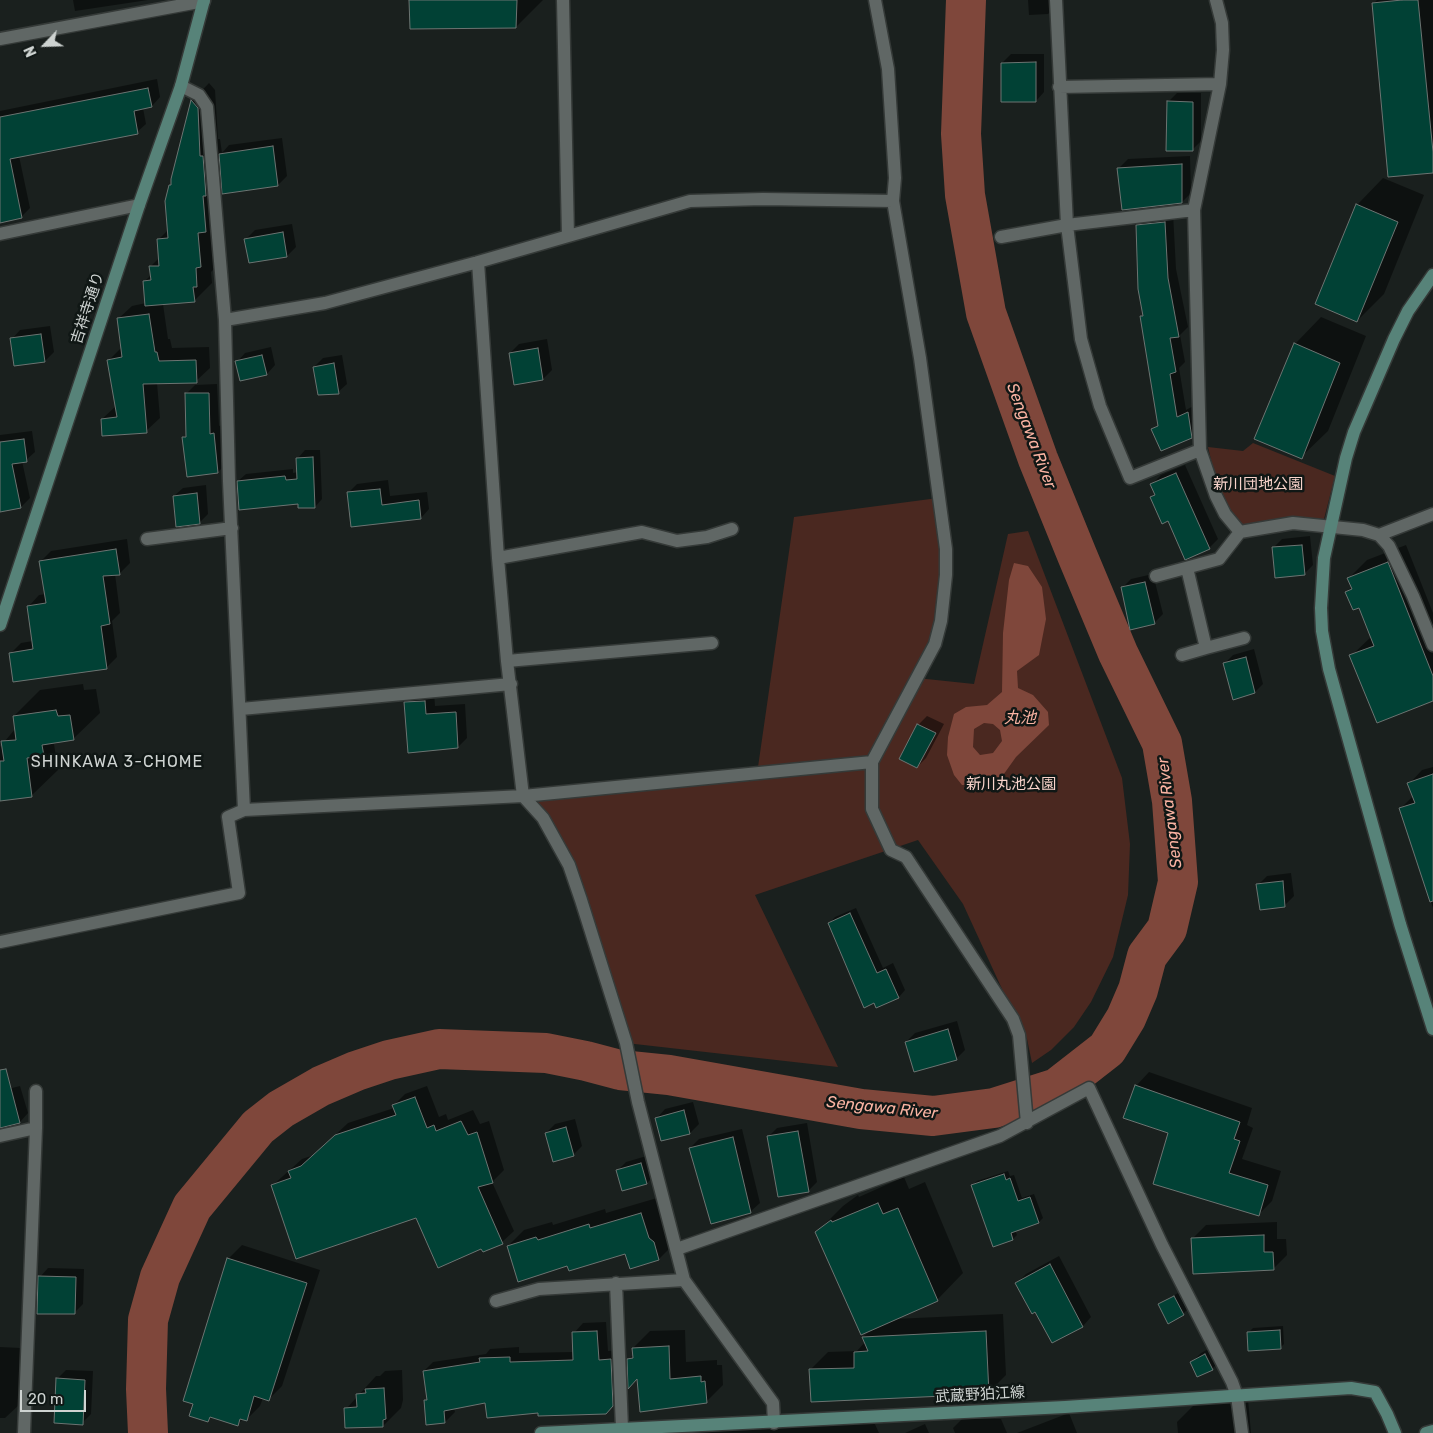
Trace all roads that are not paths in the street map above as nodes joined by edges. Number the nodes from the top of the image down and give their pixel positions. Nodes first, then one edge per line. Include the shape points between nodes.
1 (204, 0) edge
2 (563, 0) edge
3 (875, 0) edge
4 (1056, 0) edge
5 (1216, 0) edge
6 (0, 39) edge
7 (1220, 84) junction
8 (181, 86) junction
9 (1059, 87) junction
10 (893, 201) junction
11 (139, 205) junction
12 (1194, 210) junction
13 (1068, 224) junction
14 (0, 234) edge
15 (568, 236) junction
16 (1001, 237) dead end
17 (478, 262) junction
18 (1433, 275) edge
19 (225, 320) junction
20 (1200, 450) junction
21 (1433, 514) edge
22 (1330, 525) junction
23 (232, 528) junction
24 (732, 530) dead end
25 (1240, 532) junction
26 (1379, 535) junction
27 (147, 539) dead end
28 (498, 558) junction
29 (1187, 568) junction
30 (1156, 576) dead end
31 (6, 591) edge
32 (0, 625) edge
33 (1244, 638) dead end
34 (712, 643) dead end
35 (1433, 645) edge
36 (1206, 648) junction
37 (1182, 655) dead end
38 (507, 661) junction
39 (511, 684) junction
40 (240, 709) junction
41 (872, 762) junction
42 (523, 796) junction
43 (244, 810) junction
44 (0, 942) edge
45 (1433, 1029) edge
46 (36, 1091) dead end
47 (1027, 1123) junction
48 (36, 1128) junction
49 (0, 1136) edge
50 (677, 1249) junction
51 (684, 1280) junction
52 (616, 1283) junction
53 (496, 1301) dead end
54 (1237, 1396) junction
55 (622, 1428) junction
56 (776, 1428) edge
57 (1433, 1431) edge
58 (24, 1433) edge
59 (541, 1433) edge
60 (1242, 1433) edge
61 (1395, 1433) edge
62 (1426, 1433) edge

1 - 6 street
1 - 8 main road, 吉祥寺通り
2 - 15 street
3 - 10 street via 888,69 895,178
4 - 9 street
5 - 7 street via 1222,24
7 - 9 street
7 - 12 street
8 - 11 main road, 吉祥寺通り
8 - 19 street via 199,95 207,107
9 - 13 street
10 - 15 street via 690,201
10 - 41 street via 920,358 946,549 946,575 935,644
11 - 14 street
11 - 31 main road, 吉祥寺通り
12 - 13 street
12 - 20 street
13 - 16 street
13 - 20 street via 1081,339 1100,406 1130,478
15 - 17 street
17 - 19 street via 324,303
17 - 28 street
18 - 22 main road via 1408,311 1380,368 1346,458
19 - 23 street
20 - 25 street via 1219,502
21 - 26 street
22 - 25 street via 1293,523
22 - 26 street
22 - 45 main road via 1321,608 1329,669 1402,932
23 - 27 street
23 - 40 street
24 - 28 street via 677,541 642,532
25 - 29 street via 1219,559
26 - 35 street via 1389,546 1414,596
28 - 38 street
29 - 30 street
29 - 36 street
31 - 32 main road, 吉祥寺通り
33 - 36 street
34 - 38 street
36 - 37 street
38 - 39 street
39 - 40 street
39 - 42 street
40 - 43 street
41 - 42 street
41 - 47 street via 872,809 891,850 906,857 1013,1019 1018,1035
42 - 43 street
42 - 50 street via 543,818 569,865 626,1043 638,1102
43 - 44 street via 228,817 239,893
46 - 48 street
47 - 50 street via 941,1159
47 - 54 street via 1090,1088 1162,1245
48 - 49 street
48 - 58 street
50 - 51 street
51 - 52 street
51 - 56 street via 773,1403
52 - 53 street via 539,1289
52 - 55 street
54 - 56 main road, 武蔵野狛江線
54 - 60 street
54 - 61 main road, 武蔵野狛江線 via 1351,1388 1375,1392
55 - 56 main road, 武蔵野狛江線
55 - 59 main road, 武蔵野狛江線
57 - 62 main road

